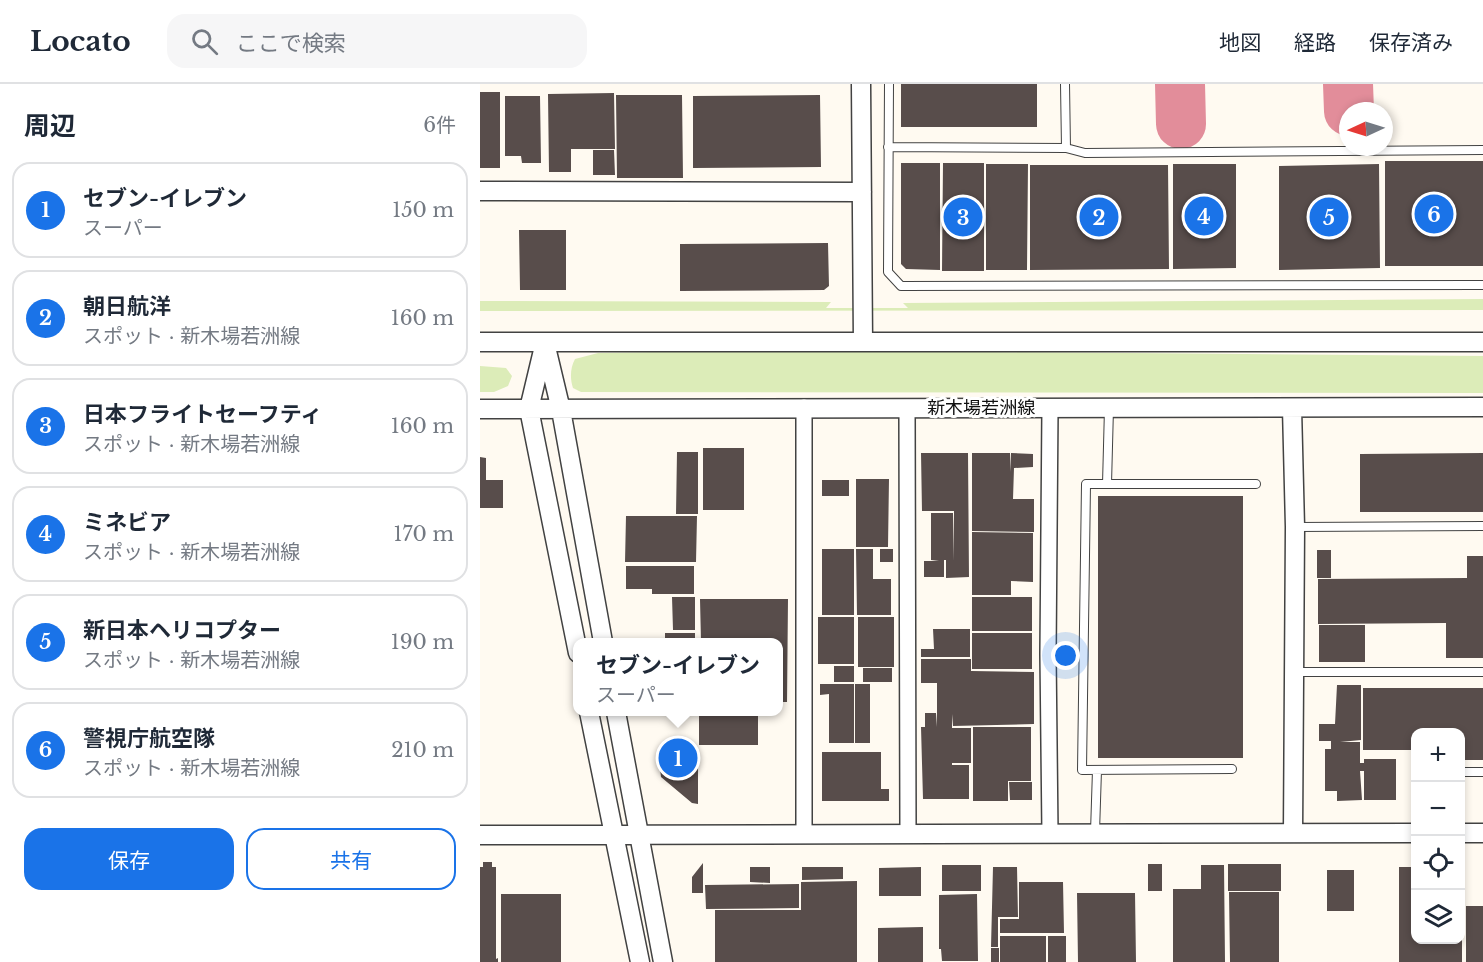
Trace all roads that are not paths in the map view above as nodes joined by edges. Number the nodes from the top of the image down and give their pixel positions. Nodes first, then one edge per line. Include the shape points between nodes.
1 (861, 84) edge
2 (889, 84) edge
3 (1065, 84) edge
4 (888, 147) junction
5 (1066, 148) junction
6 (1483, 150) edge
7 (480, 191) edge
8 (862, 192) junction
9 (1483, 285) edge
10 (480, 342) edge
11 (545, 342) junction
12 (862, 342) junction
13 (1483, 342) edge
14 (1483, 407) edge
15 (804, 408) junction
16 (907, 408) junction
17 (1050, 408) junction
18 (1109, 408) junction
19 (1292, 408) junction
20 (480, 409) edge
21 (529, 409) junction
22 (561, 410) junction
23 (1107, 484) junction
24 (1256, 484) dead end
25 (1483, 526) edge
26 (1295, 527) junction
27 (575, 638) edge
28 (602, 638) edge
29 (1294, 672) junction
30 (1483, 672) edge
31 (590, 716) edge
32 (617, 716) edge
33 (1232, 769) dead end
34 (1097, 770) junction
35 (1465, 772) edge
36 (1483, 772) edge
37 (1293, 833) junction
38 (1411, 833) edge
39 (1465, 833) edge
40 (1483, 833) edge
41 (480, 834) edge
42 (804, 834) junction
43 (908, 834) junction
44 (1050, 834) junction
45 (1095, 834) junction
46 (614, 835) junction
47 (638, 835) junction
48 (640, 962) edge
49 (663, 962) edge

1 - 8 street
2 - 4 lane
3 - 5 lane
4 - 5 lane
4 - 9 lane via 888,272 901,286
5 - 6 lane via 1085,153
7 - 8 street
8 - 12 street
10 - 11 street
11 - 12 street
11 - 21 street
11 - 22 street
12 - 13 street
14 - 19 street, 新木場若洲線
15 - 16 street, 新木場若洲線
15 - 22 street, 新木場若洲線
15 - 42 street
16 - 17 street, 新木場若洲線
16 - 43 street
17 - 18 street, 新木場若洲線
17 - 44 street
18 - 19 street, 新木場若洲線
18 - 23 lane
19 - 26 street
20 - 21 street, 新木場若洲線
21 - 22 street, 新木場若洲線
21 - 27 street
22 - 28 street
23 - 24 lane
23 - 34 lane via 1086,484 1082,770
25 - 26 lane
26 - 29 street
29 - 30 lane
29 - 37 street
31 - 46 street
32 - 47 street
33 - 34 lane
34 - 45 lane
35 - 36 lane
37 - 38 street
37 - 45 street
39 - 40 street
41 - 46 street
42 - 43 street
42 - 47 street
43 - 44 street
44 - 45 street
46 - 47 street
46 - 48 street
47 - 49 street

